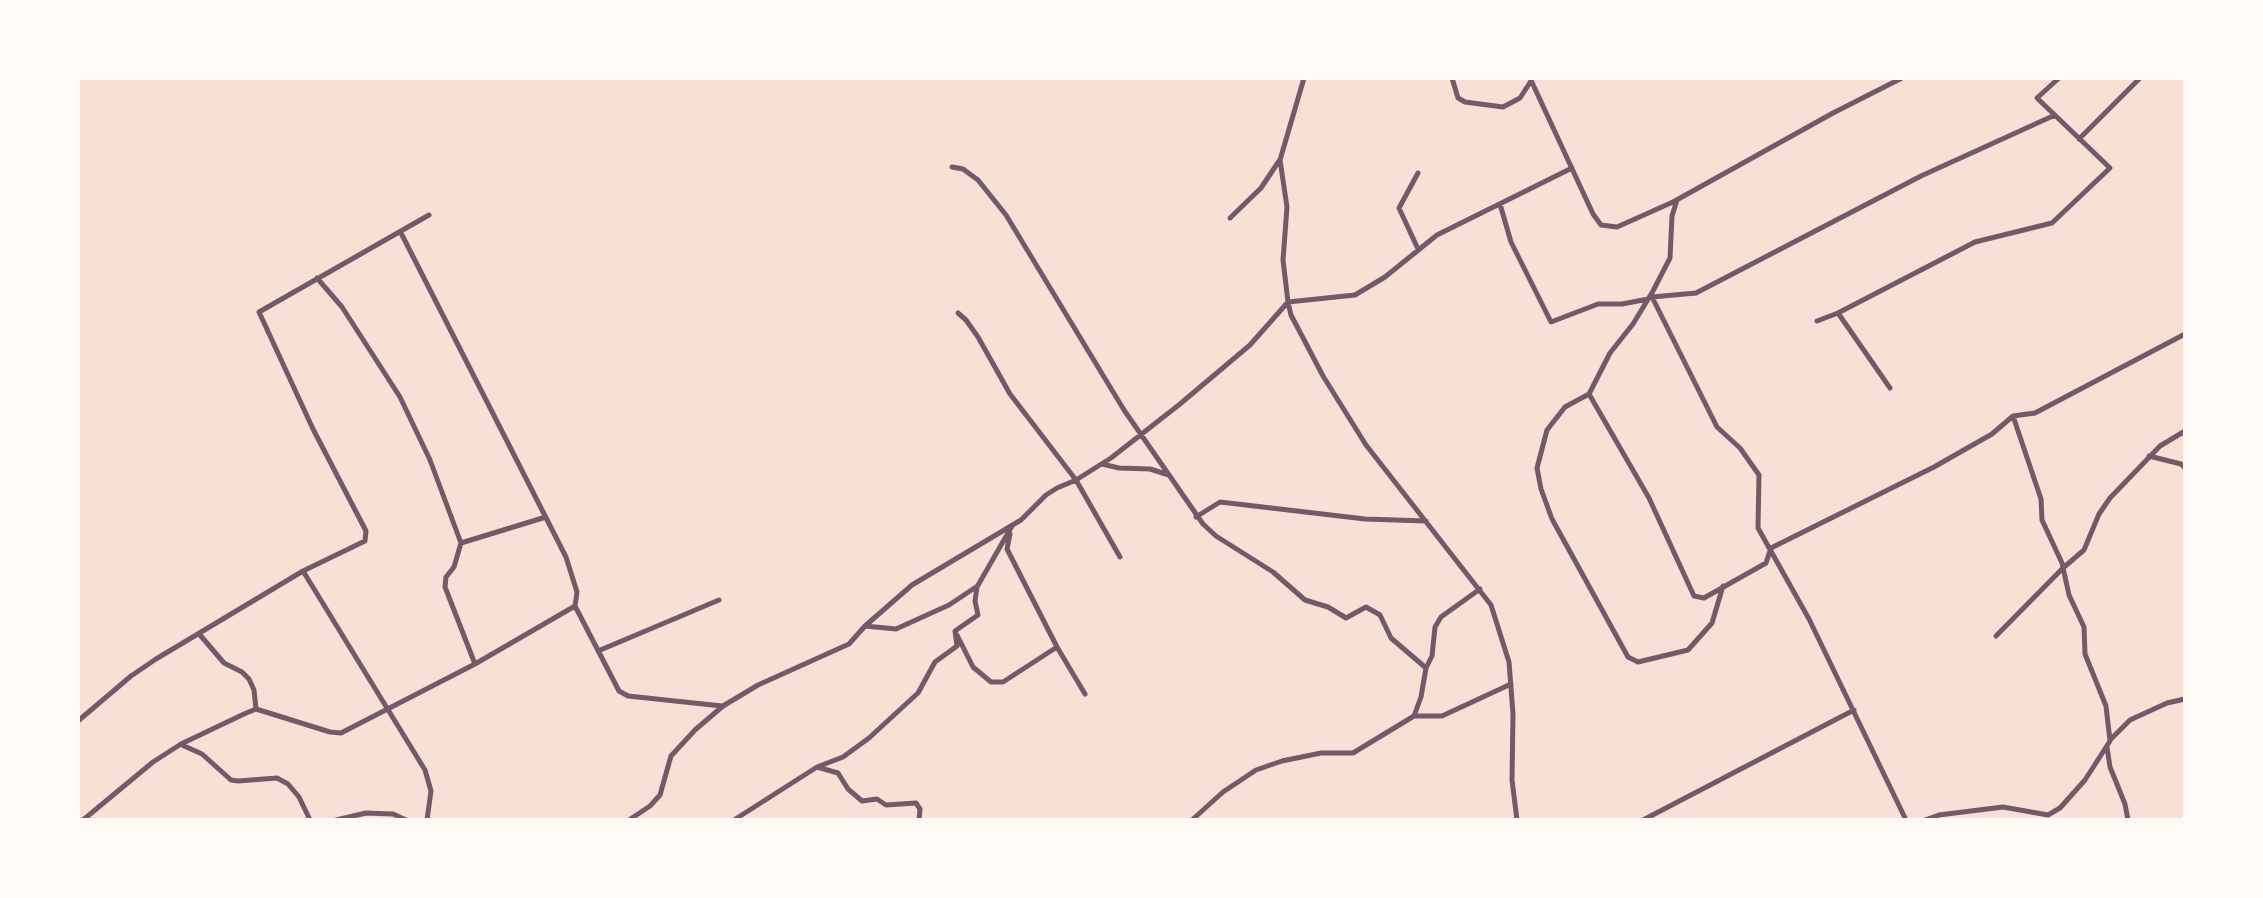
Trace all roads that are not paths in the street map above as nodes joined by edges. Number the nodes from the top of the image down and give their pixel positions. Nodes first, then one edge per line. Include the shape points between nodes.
1 (1307, 78) edge
2 (1452, 78) edge
3 (1902, 78) edge
4 (2059, 78) edge
5 (2140, 78) edge
6 (1531, 79) edge
7 (2055, 115) junction
8 (2079, 139) junction
9 (1280, 160) junction
10 (952, 167) dead end
11 (1572, 168) junction
12 (1418, 173) dead end
13 (1677, 200) junction
14 (1500, 204) junction
15 (429, 215) dead end
16 (1230, 218) dead end
17 (401, 233) junction
18 (1418, 249) junction
19 (317, 278) junction
20 (1648, 299) junction
21 (1288, 302) junction
22 (958, 313) dead end
23 (1838, 313) junction
24 (1817, 321) dead end
25 (2185, 334) edge
26 (1890, 388) dead end
27 (1589, 394) junction
28 (2013, 416) junction
29 (2185, 431) edge
30 (1140, 434) junction
31 (2149, 456) junction
32 (1102, 464) junction
33 (2185, 468) edge
34 (1170, 475) junction
35 (1076, 480) junction
36 (546, 517) junction
37 (1196, 517) junction
38 (1426, 521) junction
39 (1012, 525) junction
40 (461, 543) junction
41 (1771, 548) junction
42 (1120, 557) dead end
43 (2063, 568) junction
44 (303, 571) junction
45 (1723, 586) junction
46 (977, 587) junction
47 (1480, 589) junction
48 (719, 600) dead end
49 (575, 606) junction
50 (865, 626) junction
51 (955, 631) junction
52 (200, 635) junction
53 (1996, 636) dead end
54 (1057, 647) junction
55 (598, 651) junction
56 (475, 664) junction
57 (1426, 668) junction
58 (1511, 684) junction
59 (1085, 694) dead end
60 (2185, 699) edge
61 (723, 706) junction
62 (256, 709) junction
63 (388, 709) junction
64 (1854, 710) junction
65 (1414, 716) junction
66 (78, 721) edge
67 (181, 744) junction
68 (2108, 744) junction
69 (817, 767) junction
70 (83, 820) edge
71 (310, 820) edge
72 (336, 820) edge
73 (406, 820) edge
74 (427, 820) edge
75 (629, 820) edge
76 (734, 820) edge
77 (919, 820) edge
78 (1192, 820) edge
79 (1517, 820) edge
80 (1643, 820) edge
81 (1906, 820) edge
82 (1925, 820) edge
83 (2128, 820) edge

1 - 9 street
2 - 6 street via 1458,98 1465,102 1503,107 1520,98
3 - 13 street
4 - 7 street via 2037,98
5 - 8 street
6 - 11 street
7 - 8 street
7 - 41 street via 1921,176 1696,293 1652,297 1717,427 1759,475 1758,528
8 - 23 street via 2110,168 2052,223 1975,242
9 - 16 street
9 - 21 street via 1287,207 1283,260
10 - 30 street via 978,180 1006,215
11 - 13 street via 1601,225 1617,227
11 - 14 street
12 - 18 street via 1399,208
13 - 20 street via 1670,258
14 - 18 street
14 - 20 street via 1511,242 1551,322 1598,304
15 - 17 street
17 - 19 street
17 - 36 street
18 - 21 street via 1355,295
19 - 40 street via 400,397
19 - 44 street via 263,308 259,317 367,536
20 - 27 street
21 - 30 street via 1250,345
21 - 38 street via 1353,424
22 - 35 street via 1010,394
23 - 24 street
23 - 26 street
25 - 28 street via 2047,408
27 - 45 street via 1649,498 1694,596 1704,598
27 - 45 street via 1565,407 1547,430 1537,468 1552,519 1624,654 1638,662 1688,650 1712,623
28 - 41 street via 1934,467
28 - 43 street via 2041,499 2042,520
29 - 31 street
30 - 32 street
30 - 34 street
31 - 33 street
31 - 43 street via 2103,506 2084,550
32 - 34 street
32 - 35 street
34 - 37 street
35 - 39 street via 1046,495
35 - 42 street
36 - 40 street
36 - 49 street via 572,573
37 - 38 street via 1220,502
37 - 57 street via 1305,600 1346,618 1366,607 1380,615 1391,638
38 - 47 street
39 - 46 street
39 - 50 street via 912,585
39 - 54 street via 1007,549
40 - 56 street via 445,587
41 - 45 street via 1766,563
41 - 64 street
43 - 53 street
43 - 68 street via 2085,629 2085,654 2106,706
44 - 52 street
44 - 63 street
46 - 50 street via 896,629
46 - 51 street via 978,615
47 - 57 street via 1441,617
47 - 58 street via 1502,636
48 - 55 street
49 - 55 street
49 - 56 street
50 - 61 street via 849,644
51 - 54 street via 973,667 991,682 1003,682
51 - 69 street via 957,646 935,662 918,693 869,738
52 - 62 street via 224,663 249,679
52 - 66 street via 131,676
54 - 59 street
55 - 61 street via 622,694
56 - 63 street
57 - 65 street
58 - 65 street via 1442,716
58 - 79 street
60 - 68 street via 2130,720
61 - 75 street via 671,756 660,795
62 - 63 street via 341,733
62 - 67 street
63 - 74 street via 425,770 431,791
64 - 80 street
64 - 81 street
65 - 78 street via 1353,753 1321,753 1256,770
67 - 70 street
67 - 71 street via 202,754 231,780 277,778 288,784
68 - 82 street via 2085,780 2048,815 2003,807
68 - 83 street
69 - 76 street
69 - 77 street via 838,773 862,801 916,803
72 - 73 street via 366,813

